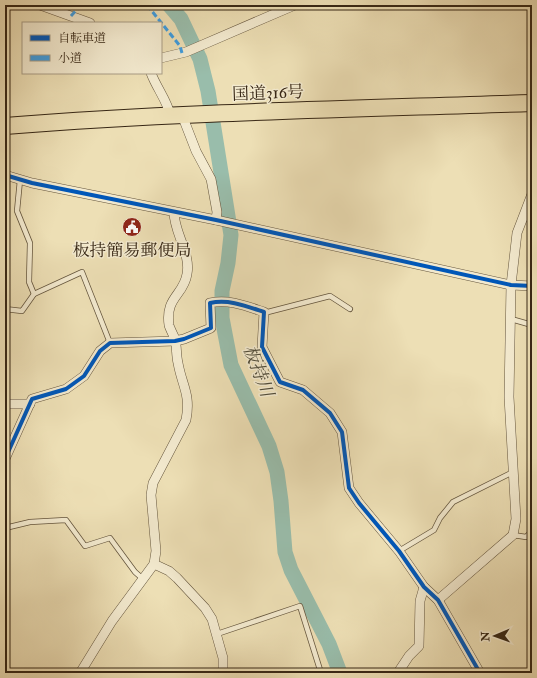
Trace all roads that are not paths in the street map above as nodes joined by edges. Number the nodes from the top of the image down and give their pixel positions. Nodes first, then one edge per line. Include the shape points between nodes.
1 (40, 5) edge
2 (295, 5) edge
3 (87, 22) edge
4 (162, 58) edge
5 (151, 74) edge
6 (532, 103) edge
7 (182, 115) junction
8 (5, 126) edge
9 (5, 175) edge
10 (20, 180) junction
11 (532, 194) edge
12 (174, 212) junction
13 (532, 216) edge
14 (522, 219) junction
15 (219, 221) junction
16 (511, 285) junction
17 (532, 286) edge
18 (34, 294) junction
19 (5, 309) edge
20 (350, 309) dead end
21 (264, 313) junction
22 (511, 319) junction
23 (532, 325) edge
24 (175, 341) junction
25 (110, 343) junction
26 (5, 404) edge
27 (30, 404) junction
28 (5, 459) edge
29 (512, 472) junction
30 (5, 528) edge
31 (532, 531) edge
32 (513, 535) junction
33 (399, 551) junction
34 (154, 564) junction
35 (144, 579) junction
36 (424, 587) junction
37 (438, 600) junction
38 (217, 634) junction
39 (80, 673) edge
40 (223, 673) edge
41 (321, 673) edge
42 (400, 673) edge
43 (480, 673) edge

1 - 3 street
2 - 4 street via 186,52
5 - 7 street via 169,110
6 - 7 highway, 国道316号
7 - 8 highway, 国道316号
7 - 15 street via 196,151 211,179
9 - 10 street
10 - 12 street
10 - 18 lane via 18,211 30,243 29,282
11 - 14 street
12 - 15 street
12 - 24 street via 188,274 168,310
13 - 14 lane
14 - 16 street via 517,233
15 - 16 street
16 - 17 street
16 - 22 street
18 - 19 lane via 22,310
18 - 25 lane via 82,272
20 - 21 lane via 330,296
21 - 24 street via 230,301 210,303 211,328
21 - 33 street via 262,347 280,382 304,390 330,413 342,432 350,488 359,503
22 - 23 lane
22 - 29 street via 509,397
24 - 25 street
24 - 34 street via 178,364 188,398 188,409 186,420 153,483 151,495 156,551
25 - 27 street via 100,352 84,376 66,389 32,399
26 - 27 street
27 - 28 street
29 - 32 street via 516,519
29 - 33 lane via 453,502 434,530
30 - 35 lane via 30,522 66,520 85,546 110,538 135,572
31 - 32 lane via 526,537
32 - 37 street
33 - 36 street
34 - 35 street
34 - 38 street via 169,571 205,608
35 - 39 street via 112,621
36 - 37 street
36 - 42 street via 420,601 419,646 409,656
37 - 43 street
38 - 40 street via 223,658
38 - 41 lane via 300,606

